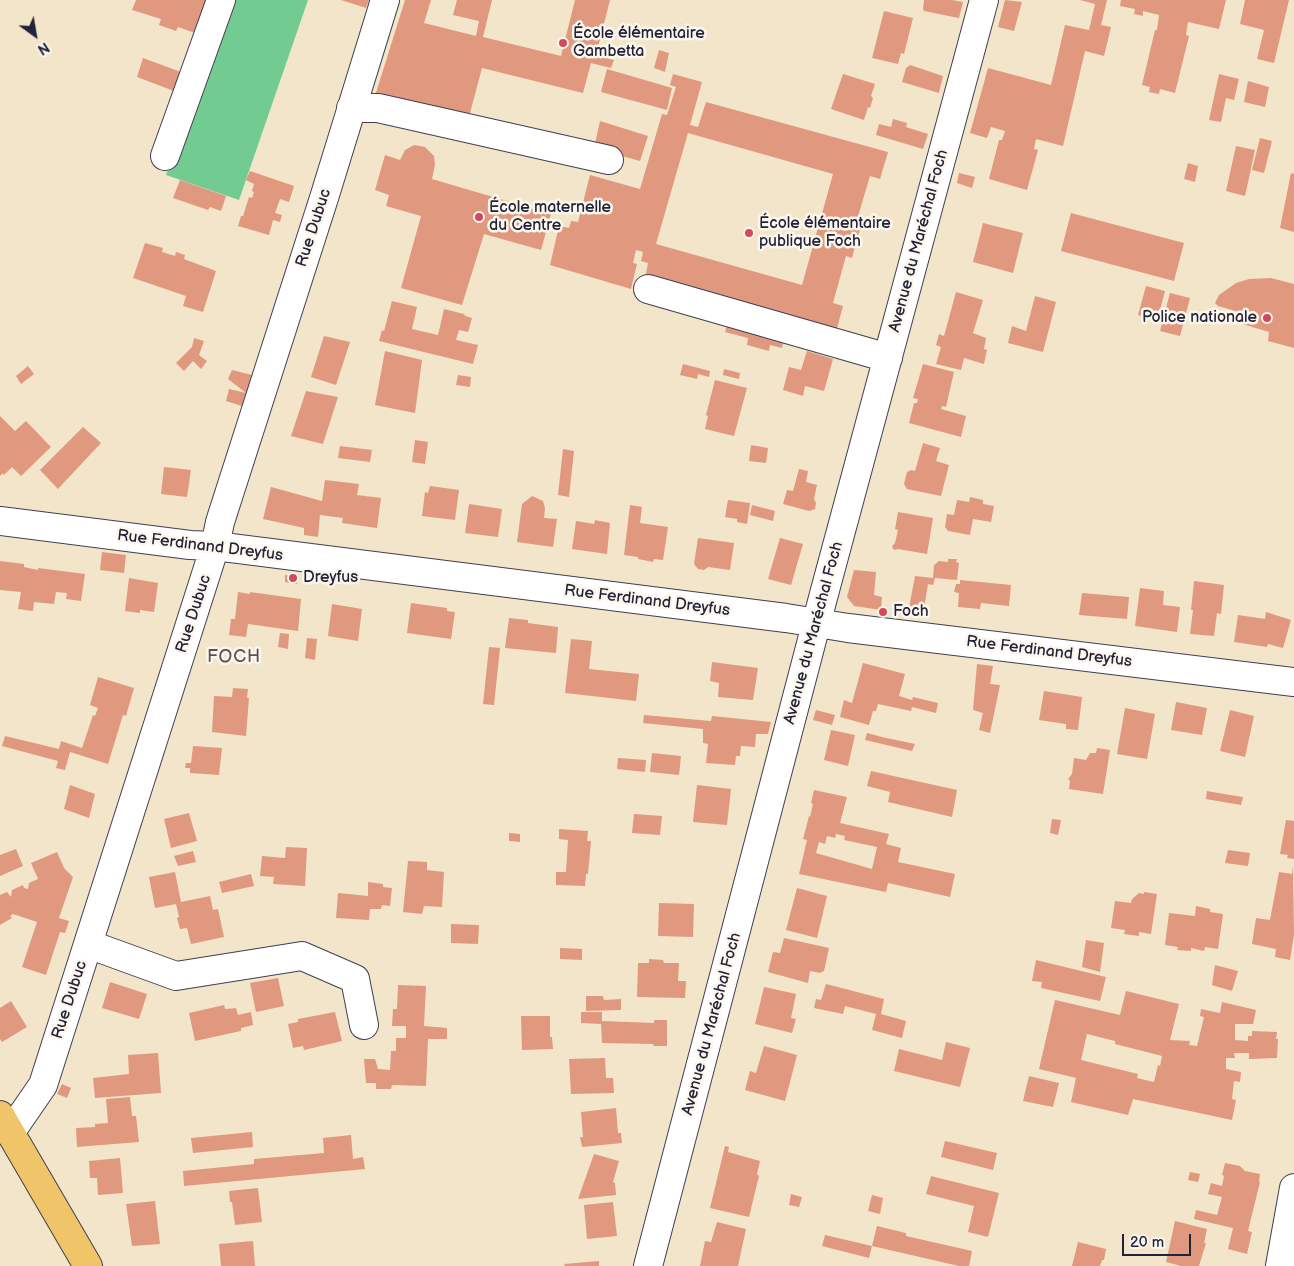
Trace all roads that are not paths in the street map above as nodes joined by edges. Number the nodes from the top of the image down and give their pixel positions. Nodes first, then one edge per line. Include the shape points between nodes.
1 (221, 0) edge
2 (385, 0) edge
3 (984, 0) edge
4 (351, 108) junction
5 (165, 156) dead end
6 (609, 160) dead end
7 (648, 289) dead end
8 (888, 358) junction
9 (0, 521) edge
10 (215, 546) junction
11 (816, 624) junction
12 (1294, 682) edge
13 (88, 944) junction
14 (364, 1025) dead end
15 (5, 1124) edge
16 (1294, 1188) edge
17 (88, 1266) edge
18 (648, 1266) edge
19 (1280, 1266) edge

1 - 5 street
2 - 4 street, Rue Dubuc
3 - 8 street, Avenue du Maréchal Foch
4 - 6 street via 378,108
4 - 10 street, Rue Dubuc
7 - 8 street
8 - 11 street, Avenue du Maréchal Foch
9 - 10 street, Rue Ferdinand Dreyfus
10 - 11 street, Rue Ferdinand Dreyfus
10 - 13 street, Rue Dubuc
11 - 12 street, Rue Ferdinand Dreyfus
11 - 18 street, Avenue du Maréchal Foch
13 - 14 street via 176,976 302,956 355,979
13 - 15 street, Rue Dubuc via 43,1084
15 - 17 main road
16 - 19 street

